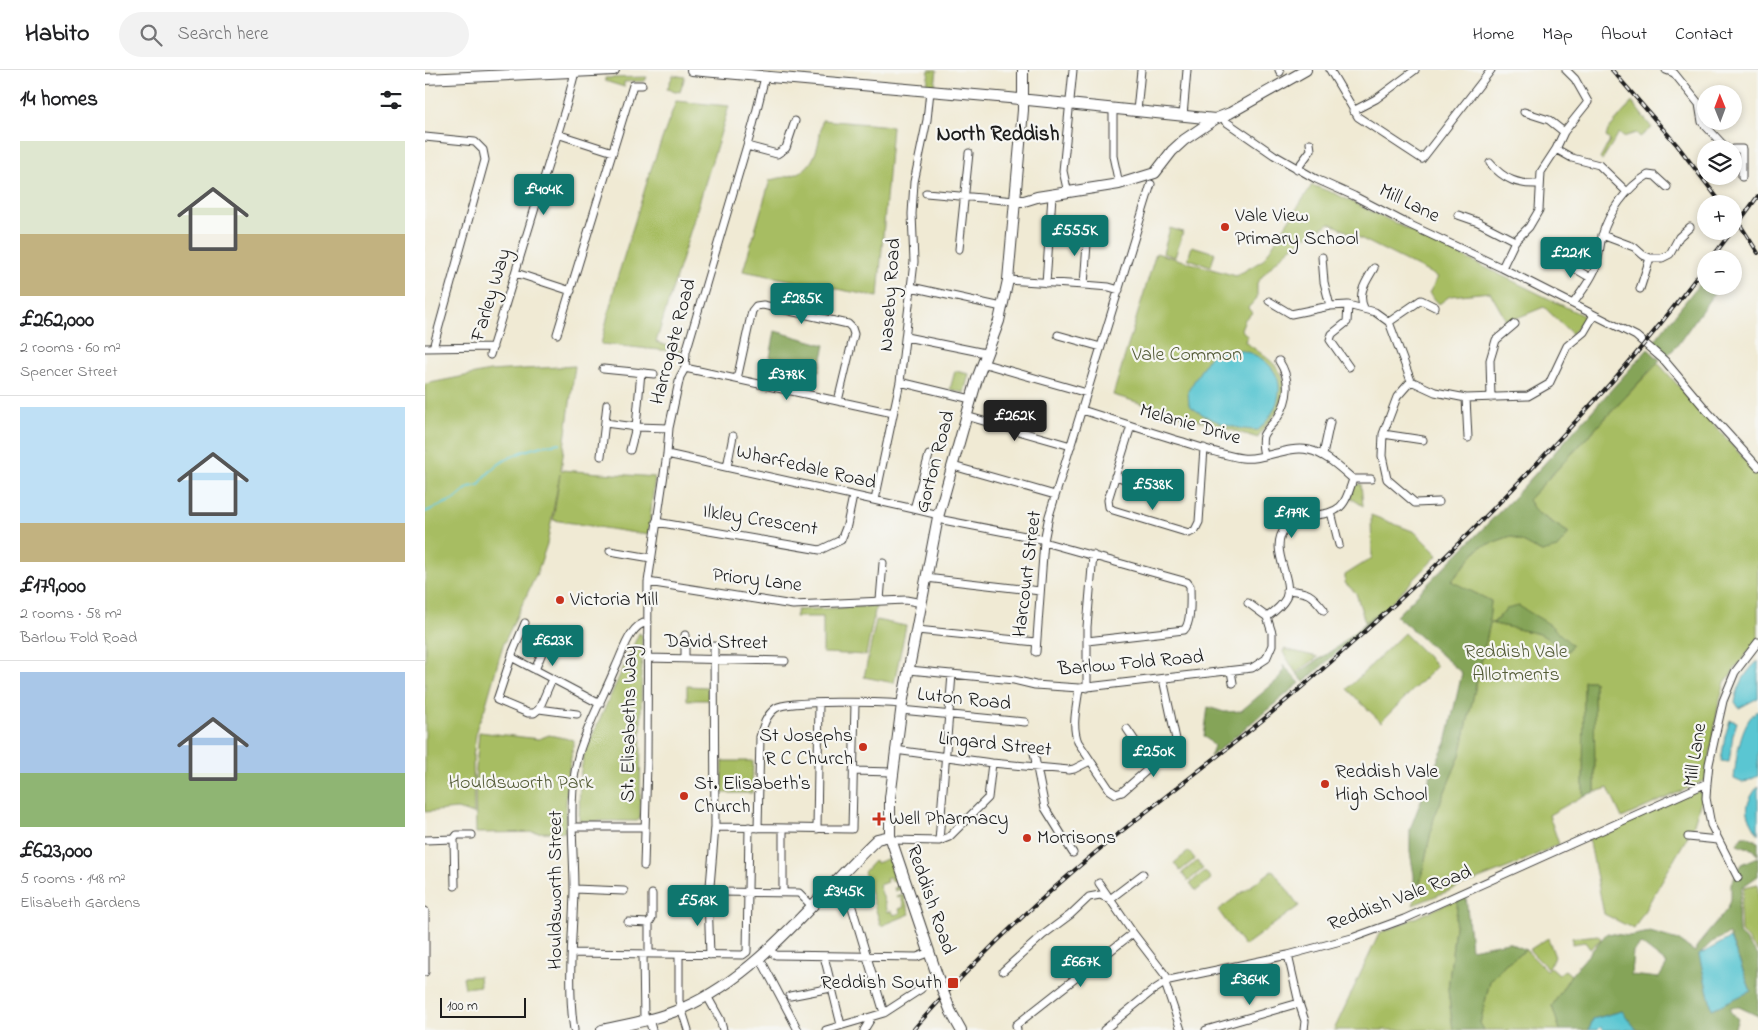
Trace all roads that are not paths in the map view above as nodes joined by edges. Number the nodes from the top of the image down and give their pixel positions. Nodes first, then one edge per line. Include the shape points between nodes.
1 (614, 70) edge
2 (692, 70) edge
3 (1023, 70) edge
4 (1073, 70) edge
5 (1141, 70) edge
6 (1187, 70) edge
7 (1306, 70) edge
8 (1331, 70) edge
9 (1415, 70) edge
10 (1491, 70) edge
11 (1566, 70) edge
12 (1667, 70) edge
13 (576, 71) edge
14 (765, 77) junction
15 (425, 79) edge
16 (641, 85) dead end
17 (929, 92) junction
18 (1024, 100) junction
19 (1069, 105) junction
20 (1113, 109) junction
21 (1353, 111) junction
22 (1137, 112) junction
23 (1524, 112) dead end
24 (1183, 116) junction
25 (1194, 117) junction
26 (1219, 118) junction
27 (795, 121) dead end
28 (1198, 130) junction
29 (1564, 132) junction
30 (557, 134) junction
31 (425, 137) edge
32 (1719, 140) edge
33 (747, 146) junction
34 (1556, 149) junction
35 (1320, 150) dead end
36 (613, 152) junction
37 (969, 152) dead end
38 (1490, 163) dead end
39 (1297, 169) junction
40 (1119, 184) junction
41 (1151, 184) dead end
42 (1540, 184) junction
43 (1667, 187) dead end
44 (1626, 192) junction
45 (926, 193) dead end
46 (1068, 193) junction
47 (1015, 196) junction
48 (1052, 196) junction
49 (964, 197) junction
50 (1457, 215) dead end
51 (1690, 227) dead end
52 (1088, 230) dead end
53 (1603, 235) junction
54 (1515, 241) junction
55 (959, 249) dead end
56 (1322, 257) dead end
57 (1650, 258) junction
58 (1564, 262) dead end
59 (1374, 268) dead end
60 (1503, 268) junction
61 (515, 274) junction
62 (1589, 277) junction
63 (1008, 280) junction
64 (1046, 283) junction
65 (1085, 285) junction
66 (911, 287) junction
67 (1640, 289) dead end
68 (571, 290) junction
69 (1119, 290) junction
70 (1269, 301) dead end
71 (1573, 304) junction
72 (1348, 305) junction
73 (1329, 306) junction
74 (1003, 307) junction
75 (1435, 307) dead end
76 (1364, 308) junction
77 (1594, 315) junction
78 (1389, 322) junction
79 (1515, 324) dead end
80 (557, 334) dead end
81 (1058, 336) dead end
82 (906, 337) junction
83 (493, 347) junction
84 (429, 348) edge
85 (1101, 348) junction
86 (490, 355) dead end
87 (984, 358) junction
88 (1279, 361) dead end
89 (1349, 367) dead end
90 (685, 368) junction
91 (603, 369) dead end
92 (641, 372) junction
93 (654, 374) dead end
94 (737, 379) junction
95 (1411, 380) junction
96 (900, 382) junction
97 (1087, 393) junction
98 (1466, 398) junction
99 (1491, 398) junction
100 (971, 399) junction
101 (838, 401) junction
102 (607, 404) dead end
103 (1082, 410) junction
104 (893, 413) junction
105 (966, 416) junction
106 (1330, 422) dead end
107 (605, 423) junction
108 (1131, 426) junction
109 (636, 427) junction
110 (669, 428) junction
111 (1383, 434) junction
112 (733, 436) dead end
113 (1468, 438) dead end
114 (1423, 440) dead end
115 (1071, 446) junction
116 (1204, 448) junction
117 (630, 450) dead end
118 (667, 454) junction
119 (929, 455) dead end
120 (601, 456) dead end
121 (1264, 456) junction
122 (1323, 456) junction
123 (953, 466) junction
124 (727, 467) junction
125 (1758, 467) edge
126 (1115, 476) junction
127 (1353, 479) junction
128 (1371, 479) dead end
129 (1147, 486) dead end
130 (1055, 495) junction
131 (853, 496) junction
132 (875, 500) junction
133 (1439, 502) dead end
134 (914, 509) junction
135 (1331, 512) junction
136 (939, 517) junction
137 (656, 522) junction
138 (1044, 541) junction
139 (1339, 544) dead end
140 (610, 551) dead end
141 (1093, 555) junction
142 (651, 558) junction
143 (883, 563) dead end
144 (926, 578) junction
145 (648, 582) junction
146 (1287, 590) junction
147 (1040, 591) junction
148 (880, 600) junction
149 (922, 603) junction
150 (1248, 603) dead end
151 (1324, 610) dead end
152 (1267, 618) junction
153 (648, 622) junction
154 (525, 623) dead end
155 (917, 630) junction
156 (528, 634) dead end
157 (685, 635) dead end
158 (1087, 641) junction
159 (1036, 642) junction
160 (1758, 642) edge
161 (714, 646) dead end
162 (1036, 652) dead end
163 (512, 654) junction
164 (647, 658) junction
165 (685, 659) junction
166 (714, 660) junction
167 (785, 661) dead end
168 (535, 670) junction
169 (909, 670) junction
170 (1231, 671) junction
171 (952, 674) junction
172 (551, 678) junction
173 (1163, 679) junction
174 (1234, 684) dead end
175 (1079, 688) junction
176 (1087, 688) junction
177 (819, 703) junction
178 (855, 703) junction
179 (600, 704) junction
180 (902, 707) junction
181 (539, 708) junction
182 (577, 714) dead end
183 (948, 715) junction
184 (1025, 722) dead end
185 (1127, 729) dead end
186 (1028, 745) dead end
187 (895, 750) junction
188 (945, 756) junction
189 (1090, 761) junction
190 (992, 763) junction
191 (1036, 766) junction
192 (1152, 766) junction
193 (853, 771) junction
194 (893, 772) junction
195 (1707, 784) junction
196 (890, 821) junction
197 (573, 827) junction
198 (645, 827) junction
199 (715, 827) junction
200 (749, 828) junction
201 (758, 828) junction
202 (783, 828) junction
203 (817, 829) junction
204 (472, 835) dead end
205 (1689, 837) dead end
206 (454, 839) junction
207 (891, 839) junction
208 (425, 840) edge
209 (1719, 840) junction
210 (939, 841) junction
211 (866, 849) junction
212 (1073, 853) dead end
213 (644, 866) dead end
214 (842, 874) junction
215 (1143, 874) dead end
216 (1738, 878) dead end
217 (1099, 883) dead end
218 (455, 886) dead end
219 (710, 886) dead end
220 (574, 889) junction
221 (749, 891) junction
222 (624, 892) dead end
223 (721, 892) dead end
224 (783, 892) junction
225 (652, 894) dead end
226 (708, 898) dead end
227 (1110, 899) junction
228 (811, 906) junction
229 (425, 911) edge
230 (627, 922) dead end
231 (649, 923) junction
232 (1133, 934) junction
233 (768, 950) junction
234 (930, 952) junction
235 (572, 953) junction
236 (646, 954) junction
237 (679, 955) junction
238 (710, 955) junction
239 (1288, 955) junction
240 (824, 956) junction
241 (867, 956) junction
242 (760, 958) junction
243 (1003, 971) dead end
244 (425, 972) edge
245 (1167, 981) junction
246 (831, 988) junction
247 (921, 989) dead end
248 (707, 996) junction
249 (790, 996) dead end
250 (1299, 1003) junction
251 (682, 1009) junction
252 (884, 1013) junction
253 (872, 1017) junction
254 (646, 1020) junction
255 (841, 1025) junction
256 (1016, 1028) edge
257 (574, 1030) edge
258 (602, 1030) edge
259 (652, 1030) edge
260 (688, 1030) edge
261 (723, 1030) edge
262 (798, 1030) edge
263 (826, 1030) edge
264 (864, 1030) edge
265 (961, 1030) edge
266 (1104, 1030) edge
267 (1181, 1030) edge
268 (1206, 1030) edge
269 (1304, 1030) edge

1 - 13 main road
2 - 14 main road
3 - 18 main road, Gorton Road
4 - 19 street
5 - 22 street
6 - 24 street
7 - 26 main road
8 - 21 street
9 - 21 street via 1376,99
10 - 21 street via 1422,159
11 - 29 street via 1588,102
12 - 32 street via 1674,73 1699,104 1702,122
13 - 15 main road
13 - 30 street, Farley Way
14 - 17 main road
14 - 33 street, Harrogate Road
16 - 36 street via 630,85
17 - 18 main road
17 - 66 street, Naseby Road via 912,202 914,252
18 - 19 main road
18 - 47 main road, Gorton Road
19 - 20 main road
19 - 46 street via 1063,171
20 - 22 main road
20 - 40 street via 1113,156
22 - 24 main road
23 - 29 street via 1549,120
24 - 25 main road
25 - 26 main road
25 - 28 main road
26 - 28 main road
26 - 39 street, Mill Lane
27 - 33 street via 786,148 777,154
28 - 40 main road via 1172,152 1155,173
29 - 34 street
30 - 36 street
30 - 61 street, Farley Way
31 - 84 street via 475,142 483,150 485,160
33 - 90 street, Harrogate Road via 686,352
34 - 42 street via 1541,172
34 - 44 street via 1572,158 1599,165
35 - 39 street via 1311,147
36 - 68 street
37 - 49 street
38 - 42 street via 1515,183
39 - 60 street, Mill Lane
40 - 46 main road
41 - 69 street, Harcourt Street
42 - 54 street via 1539,210
43 - 44 street via 1655,176 1648,175
44 - 53 street
45 - 49 street
46 - 48 main road
47 - 48 main road via 1022,201
47 - 49 street
47 - 63 main road, Gorton Road
48 - 64 street
49 - 55 street
50 - 54 street
51 - 57 street via 1679,237 1670,254
52 - 65 street
53 - 57 street
53 - 62 street via 1596,265
54 - 60 street
56 - 73 street via 1323,282
57 - 67 street
58 - 62 street
59 - 76 street via 1361,290
60 - 71 street, Mill Lane
61 - 68 street
61 - 83 street, Farley Way
62 - 71 street
63 - 64 street
63 - 74 main road, Gorton Road
64 - 65 street
65 - 69 street
66 - 74 street
66 - 82 street, Naseby Road
68 - 80 street
69 - 85 street, Harcourt Street
70 - 73 street via 1291,314
71 - 77 street, Mill Lane
72 - 73 street
72 - 76 street
72 - 89 street via 1347,322 1332,334 1330,340
74 - 87 main road, Gorton Road
75 - 78 street via 1421,300
76 - 78 street
77 - 99 street via 1584,332 1567,346 1549,384 1528,396
77 - 125 street, Mill Lane via 1636,336 1665,361
78 - 95 street
79 - 99 street via 1496,340 1490,360
81 - 85 street
82 - 87 street
82 - 96 street, Naseby Road
83 - 84 street
83 - 86 street, Farley Way
85 - 97 street, Harcourt Street
87 - 97 street
87 - 100 main road, Gorton Road
88 - 121 street via 1287,376 1287,397 1264,435
90 - 94 street
90 - 110 street, Harrogate Road via 680,377
91 - 92 street
92 - 93 street
92 - 109 street
94 - 101 street
94 - 101 street via 752,311 763,305 848,324 852,328 854,334
95 - 98 street via 1435,392
95 - 111 street via 1397,397
96 - 100 street
96 - 104 street, Naseby Road
97 - 103 street, Harcourt Street
98 - 99 street
98 - 113 street
100 - 105 main road, Gorton Road
101 - 104 street
102 - 107 street
103 - 108 street, Melanie Drive
103 - 115 street, Harcourt Street
104 - 132 street, Naseby Road
105 - 115 street
105 - 123 main road, Gorton Road
106 - 122 street
107 - 109 street
107 - 120 street
108 - 116 street, Melanie Drive
108 - 126 street
109 - 110 street
109 - 117 street
110 - 118 street, Harrogate Road
111 - 114 street
111 - 133 street via 1382,456 1387,479 1415,503
112 - 124 street
115 - 130 street, Harcourt Street
116 - 121 street, Melanie Drive via 1243,458
116 - 126 street via 1199,525 1191,532 1111,509 1108,500
118 - 124 street, Wharfedale Road
118 - 137 street, Harrogate Road
119 - 134 street
121 - 122 street, Melanie Drive via 1309,450
122 - 127 street, Melanie Drive
123 - 130 street
123 - 136 main road, Gorton Road
124 - 131 street, Wharfedale Road
126 - 129 street
127 - 128 street
127 - 135 street via 1340,507
130 - 138 street, Harcourt Street
131 - 132 street, Wharfedale Road
131 - 137 street, Ilkley Crescent via 841,540 820,550
132 - 134 street, Wharfedale Road
134 - 136 street, Wharfedale Road
135 - 139 street
135 - 146 street via 1293,520 1283,532 1279,556
136 - 138 street, Wharfedale Road
136 - 144 main road, Gorton Road
137 - 142 street, Harrogate Road
138 - 141 street, Wharfedale Road
138 - 147 street, Harcourt Street
140 - 142 street
141 - 158 street
141 - 158 street, Wharfedale Road via 1187,582 1190,586 1189,611 1187,627 1183,630
142 - 145 street, Harrogate Road
143 - 148 street
144 - 147 street
144 - 149 main road, Gorton Road
145 - 148 street, Priory Lane via 793,605
145 - 153 street, Harrogate Road
146 - 151 street via 1306,592
146 - 152 street via 1283,603
147 - 159 street, Harcourt Street
148 - 149 street, Priory Lane
149 - 155 main road, Gorton Road
150 - 152 street
152 - 170 street, Barlow Fold Road via 1273,645 1266,659 1252,668
153 - 164 street, St. Elisabeths Way
153 - 179 street, Houldsworth Street via 641,623 633,632
154 - 163 street
155 - 159 street
155 - 169 main road, Gorton Road
156 - 168 street via 546,643
157 - 165 street
158 - 176 street
159 - 162 street, Harcourt Street
160 - 195 street, Mill Lane via 1735,672 1723,700
161 - 166 street
163 - 168 street via 513,658
163 - 181 street via 497,700 529,713
164 - 165 street, David Street
164 - 198 street, St. Elisabeths Way
165 - 166 street, David Street
166 - 167 street, David Street
166 - 199 street
168 - 172 street
169 - 171 street, Barlow Fold Road
169 - 180 main road, Gorton Road
170 - 173 street, Barlow Fold Road
170 - 174 street, Barlow Fold Road
171 - 175 street, Barlow Fold Road
171 - 183 street
172 - 179 street
172 - 181 street
173 - 176 street, Barlow Fold Road
173 - 192 street via 1177,744
175 - 176 street, Barlow Fold Road
175 - 189 street via 1075,735
177 - 178 street, Luton Road
177 - 201 street, Luton Road via 782,705 773,710 763,725
177 - 203 street
178 - 180 street, Luton Road
178 - 193 street
179 - 197 street, Houldsworth Street via 579,753 573,788
180 - 183 street, Luton Road
180 - 187 main road, Gorton Road
181 - 182 street
183 - 184 street, Luton Road
183 - 188 street
185 - 192 street
186 - 191 street via 1033,748
187 - 188 street, Lingard Street
187 - 194 main road, Gorton Road
188 - 190 street, Lingard Street
188 - 210 street
189 - 191 street, Lingard Street via 1069,770
189 - 192 street via 1116,794
190 - 191 street, Lingard Street
190 - 210 street via 987,798 949,837
191 - 212 street via 1045,808
193 - 194 street
193 - 203 street via 852,830
194 - 196 main road, Gorton Road
195 - 209 street, Mill Lane via 1711,825
195 - 239 street, Reddish Vale Road via 1404,919 1352,938
196 - 207 main road, Gorton Road
196 - 211 main road
197 - 198 street
197 - 220 street, Houldsworth Street
198 - 213 street, St. Elisabeths Way
199 - 200 street
199 - 219 street
200 - 201 street
200 - 221 street
201 - 202 street
202 - 203 street
202 - 224 street
204 - 206 street
205 - 209 street
206 - 208 street
206 - 218 street
207 - 210 street
207 - 211 main road via 877,839
207 - 234 main road, Reddish Road
209 - 216 street, Mill Lane
211 - 214 main road
214 - 228 main road
214 - 241 street
215 - 227 street
217 - 227 street
220 - 222 street
220 - 235 street, Houldsworth Street
221 - 223 street
221 - 224 street
221 - 238 street via 747,952 743,955
224 - 228 street via 799,892
225 - 231 street
226 - 238 street
227 - 232 street
227 - 243 street via 1100,895 1089,897
228 - 233 main road
229 - 244 street
230 - 231 street
231 - 236 street
232 - 245 street
232 - 256 street
233 - 240 street via 776,955
233 - 242 main road
234 - 241 street via 917,957
234 - 265 main road, Reddish Road, bridge via 952,1015
235 - 236 street
235 - 257 street, Houldsworth Street
236 - 237 street
236 - 254 street
237 - 238 street
237 - 251 street via 679,1001
239 - 245 street, Reddish Vale Road
239 - 250 street
240 - 241 street
240 - 246 street
241 - 252 street
242 - 248 main road
242 - 262 street
245 - 266 street, Reddish Vale Road
245 - 267 street
246 - 249 street
246 - 255 street
247 - 252 street
248 - 251 main road
248 - 261 street
250 - 268 street
250 - 269 street via 1305,1020
251 - 254 main road
251 - 260 street
252 - 253 street
253 - 255 street
253 - 264 street
254 - 258 main road
254 - 259 street
255 - 263 street

